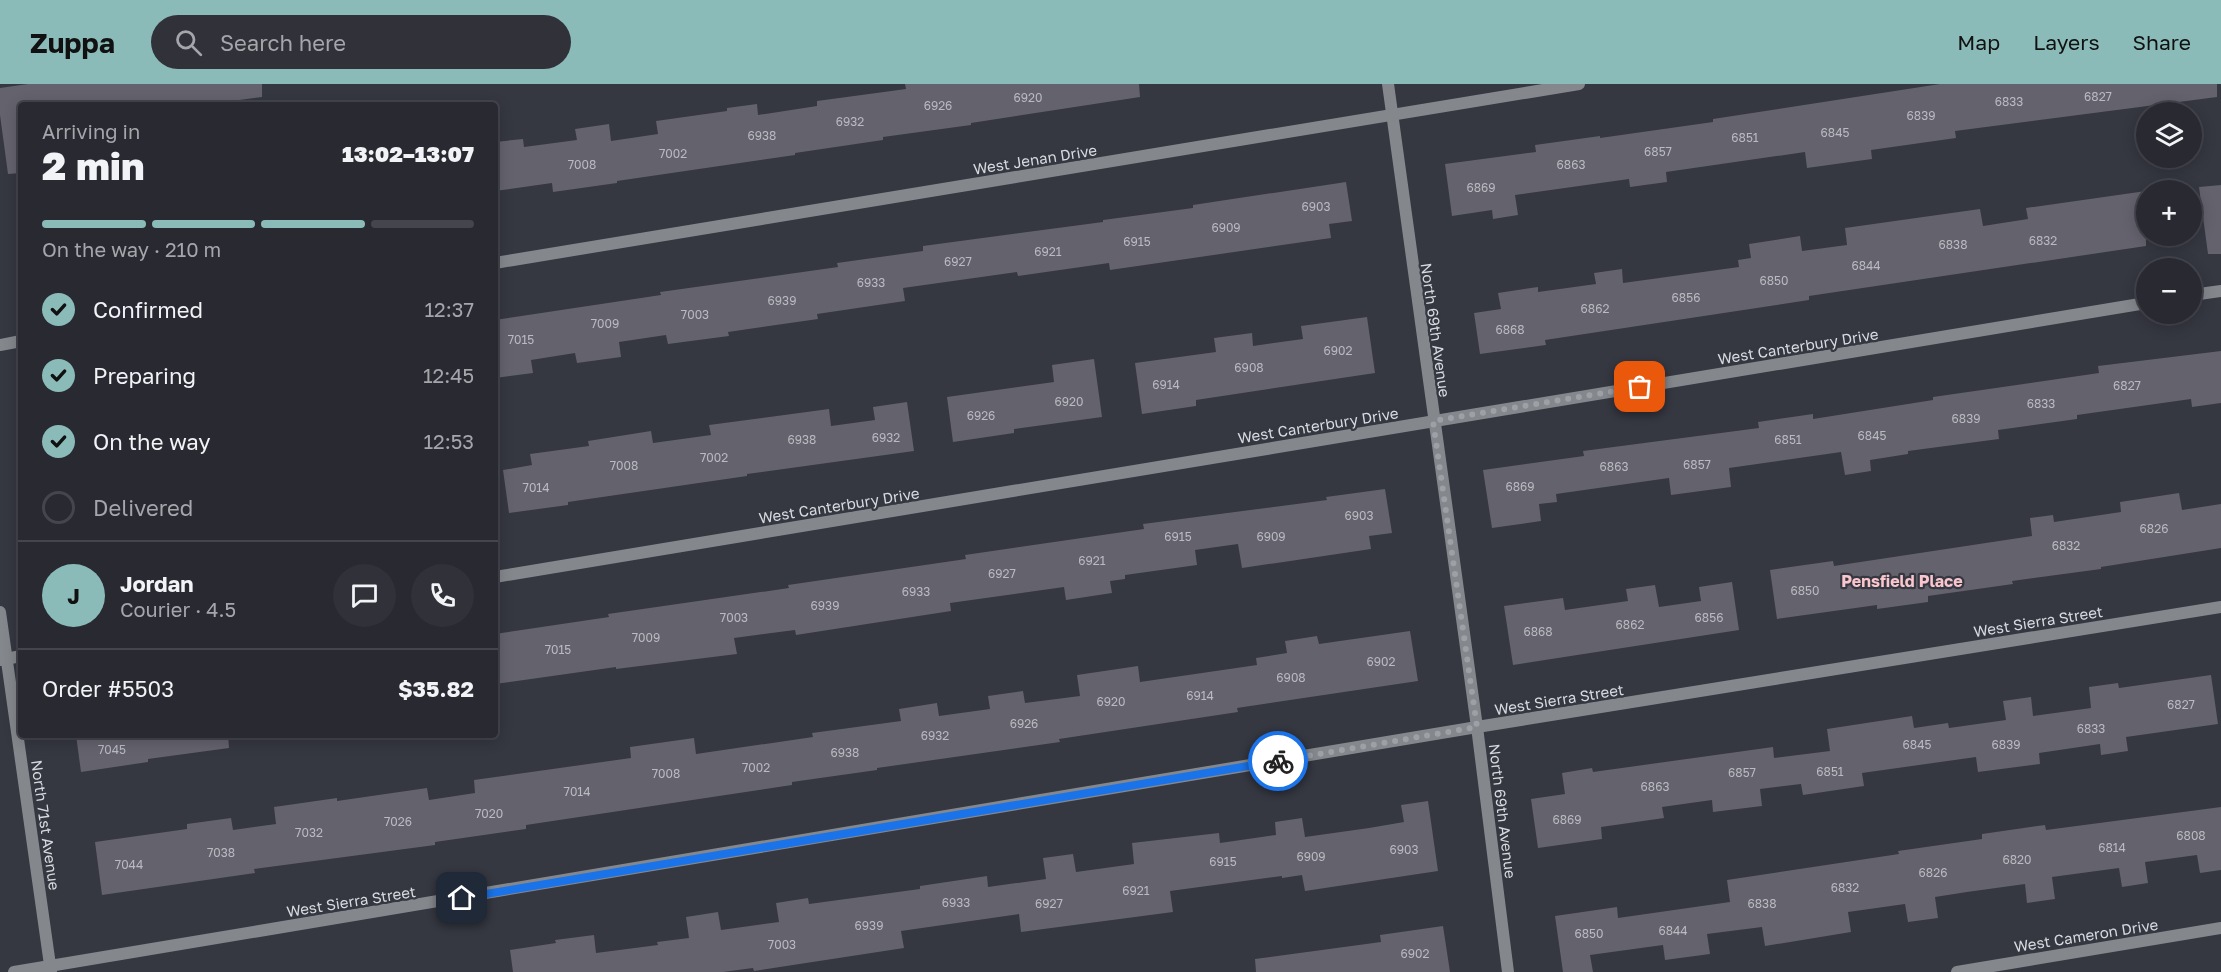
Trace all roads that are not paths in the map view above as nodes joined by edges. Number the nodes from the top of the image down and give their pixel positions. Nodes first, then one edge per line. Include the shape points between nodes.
1 (1388, 84) edge
2 (1579, 84) edge
3 (1392, 116) junction
4 (498, 263) edge
5 (2221, 291) edge
6 (2202, 294) edge
7 (2136, 305) edge
8 (18, 342) edge
9 (0, 345) edge
10 (1433, 421) junction
11 (498, 577) edge
12 (2221, 607) edge
13 (0, 612) edge
14 (18, 656) edge
15 (3, 659) edge
16 (1477, 727) junction
17 (2221, 928) edge
18 (51, 969) edge
19 (14, 972) edge
20 (1508, 972) edge
21 (1957, 972) edge

1 - 3 street, North 69th Avenue
2 - 3 street, West Jenan Drive
3 - 4 street, West Jenan Drive
3 - 10 street, North 69th Avenue
5 - 6 street
7 - 10 street, West Canterbury Drive
8 - 9 street
10 - 11 street, West Canterbury Drive
10 - 16 street, North 69th Avenue
12 - 16 street, West Sierra Street
13 - 15 street, North 71st Avenue
14 - 15 street
15 - 18 street, North 71st Avenue
16 - 18 street, West Sierra Street
16 - 20 street, North 69th Avenue
17 - 21 street, West Cameron Drive
18 - 19 street, West Sierra Street

